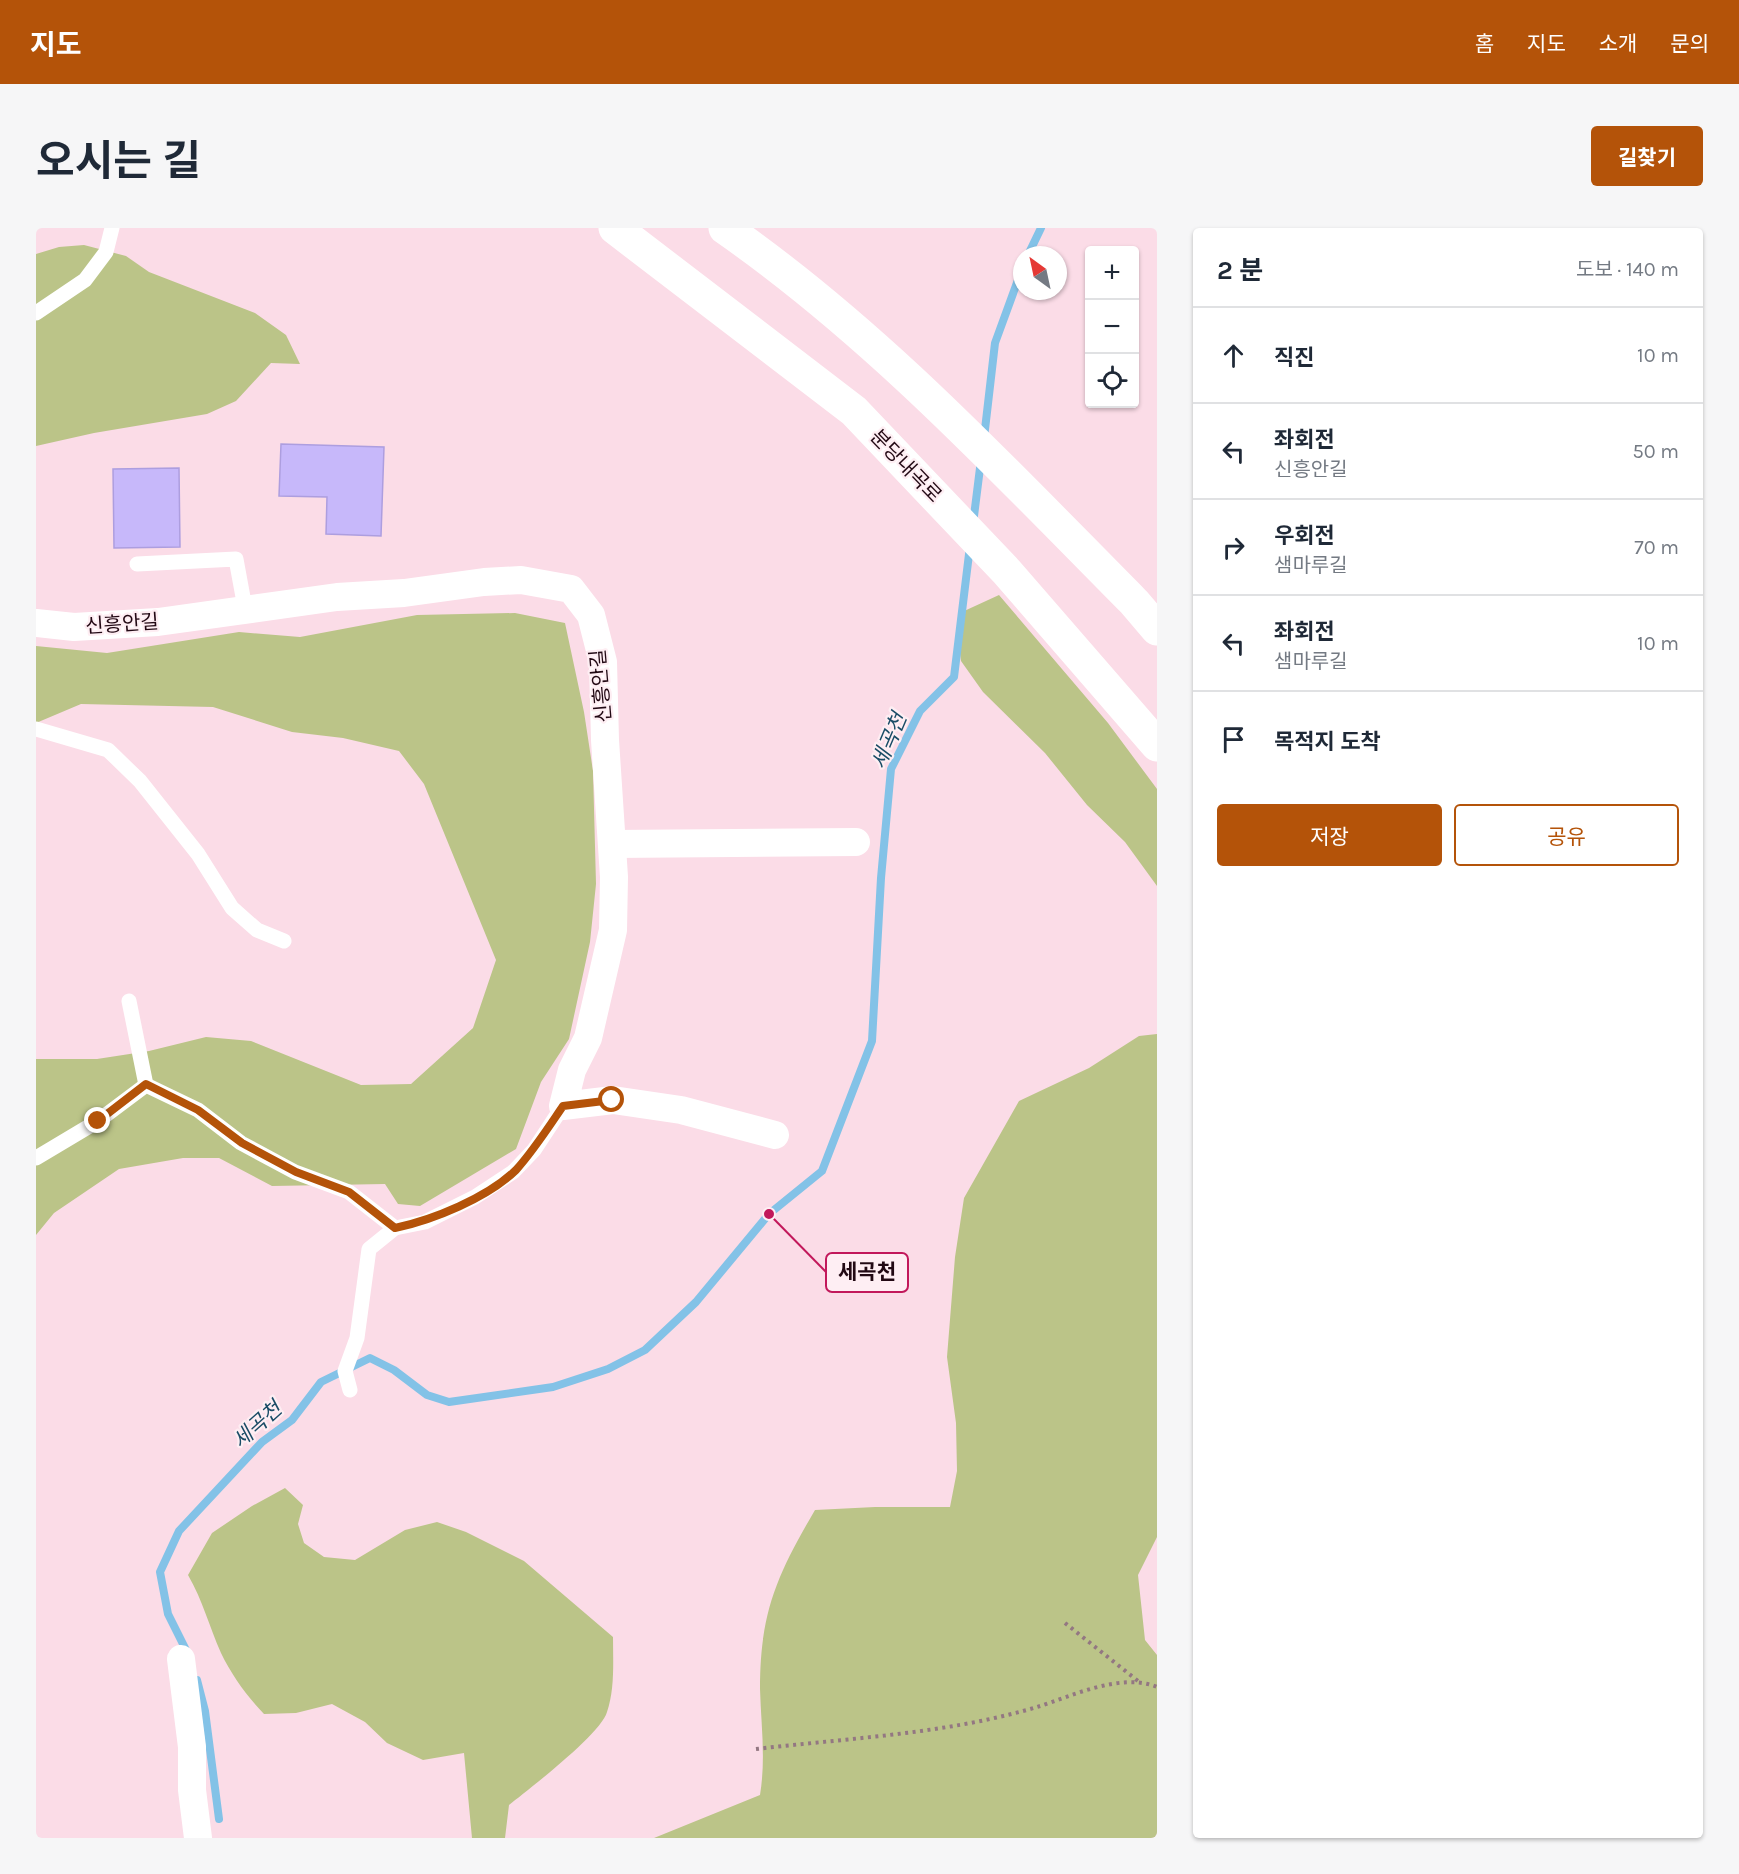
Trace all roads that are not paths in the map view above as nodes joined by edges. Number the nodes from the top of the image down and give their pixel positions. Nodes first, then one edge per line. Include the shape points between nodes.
1 (112, 228) edge
2 (615, 228) edge
3 (725, 228) edge
4 (36, 313) edge
5 (137, 564) dead end
6 (245, 608) junction
7 (36, 622) edge
8 (1157, 629) edge
9 (36, 729) edge
10 (1157, 745) edge
11 (855, 842) dead end
12 (612, 844) junction
13 (284, 941) dead end
14 (129, 1001) dead end
15 (146, 1084) junction
16 (563, 1106) junction
17 (775, 1135) dead end
18 (36, 1158) edge
19 (395, 1228) junction
20 (350, 1390) dead end
21 (181, 1659) dead end
22 (198, 1838) edge

1 - 4 lane via 106,252 85,280
2 - 10 highway, 분당내곡로 via 854,411 986,550
3 - 8 highway via 771,260 923,390
5 - 6 lane via 236,559
6 - 7 street, 신흥안길 via 158,622 74,627
6 - 12 street, 신흥안길 via 484,582 521,580 571,589 591,615 603,662
9 - 13 lane via 108,750 140,781 198,854 232,908 257,930
11 - 12 street
12 - 16 street, 신흥안길 via 613,930 588,1038 572,1070
14 - 15 lane
15 - 18 lane via 98,1121
15 - 19 lane via 198,1110 242,1143 296,1172 349,1192
16 - 17 street via 612,1100 681,1110
16 - 19 lane, 신흥안길 via 534,1150 513,1172 425,1222
19 - 20 lane via 369,1249 357,1338 345,1371
21 - 22 street

